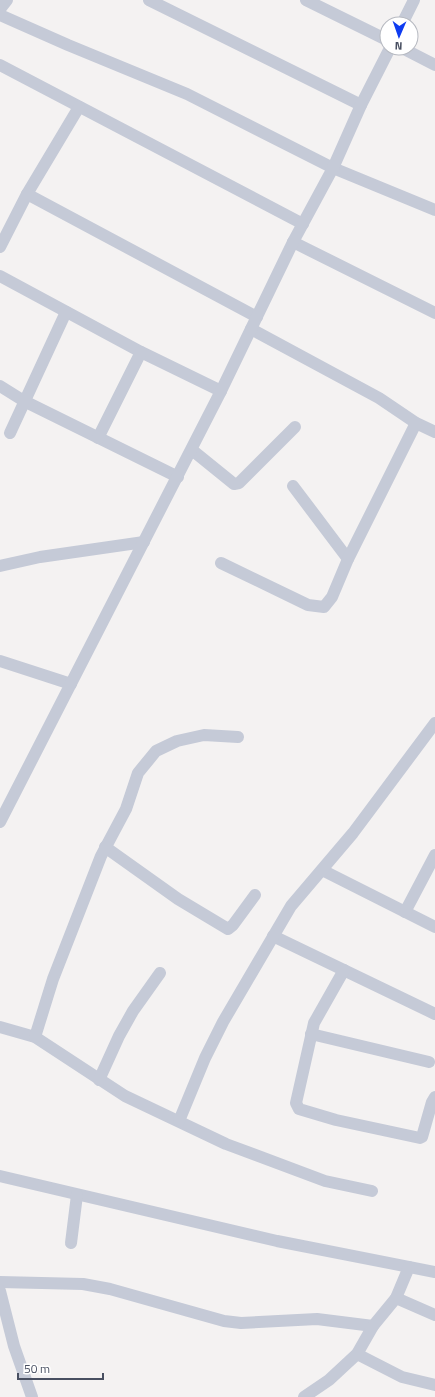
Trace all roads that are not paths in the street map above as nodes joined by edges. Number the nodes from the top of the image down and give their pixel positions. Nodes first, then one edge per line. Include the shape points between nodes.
1 (7, 0) edge
2 (149, 0) edge
3 (306, 0) edge
4 (414, 0) edge
5 (0, 9) edge
6 (0, 15) edge
7 (406, 16) edge
8 (379, 36) edge
9 (386, 56) edge
10 (418, 56) edge
11 (0, 65) edge
12 (435, 65) edge
13 (361, 105) junction
14 (79, 107) junction
15 (333, 168) junction
16 (27, 194) junction
17 (435, 210) edge
18 (303, 224) junction
19 (293, 242) junction
20 (0, 247) edge
21 (0, 276) edge
22 (66, 312) junction
23 (435, 313) edge
24 (257, 317) junction
25 (251, 328) junction
26 (140, 352) junction
27 (0, 386) edge
28 (221, 391) junction
29 (24, 401) junction
30 (416, 423) junction
31 (295, 427) dead end
32 (435, 432) edge
33 (10, 433) dead end
34 (98, 438) junction
35 (192, 450) junction
36 (178, 477) junction
37 (294, 486) dead end
38 (144, 542) junction
39 (348, 559) junction
40 (220, 563) dead end
41 (0, 566) edge
42 (0, 661) edge
43 (71, 684) junction
44 (435, 723) edge
45 (238, 737) dead end
46 (0, 822) edge
47 (105, 847) junction
48 (435, 855) edge
49 (322, 870) junction
50 (255, 894) dead end
51 (405, 912) junction
52 (435, 927) edge
53 (273, 936) junction
54 (344, 970) junction
55 (160, 973) dead end
56 (435, 1014) edge
57 (0, 1026) edge
58 (311, 1034) junction
59 (35, 1037) junction
60 (429, 1062) dead end
61 (99, 1080) junction
62 (435, 1097) edge
63 (179, 1121) junction
64 (0, 1176) edge
65 (372, 1191) dead end
66 (77, 1196) junction
67 (71, 1243) dead end
68 (409, 1267) junction
69 (435, 1272) edge
70 (0, 1282) edge
71 (0, 1291) edge
72 (396, 1298) junction
73 (435, 1314) edge
74 (373, 1326) junction
75 (357, 1354) junction
76 (435, 1385) edge
77 (32, 1397) edge
78 (304, 1397) edge

1 - 5 street
2 - 13 street
3 - 8 street
4 - 7 street
6 - 15 street via 187,94
9 - 13 street
10 - 12 street
11 - 14 street
13 - 15 street
14 - 16 street
14 - 18 street
15 - 17 street
15 - 18 street
16 - 20 street
16 - 24 street
18 - 19 street
19 - 23 street
19 - 24 street
21 - 22 street
22 - 26 street
22 - 29 street
24 - 25 street
25 - 28 street
25 - 30 street via 379,398
26 - 28 street
26 - 34 street
27 - 29 street
28 - 35 street
29 - 33 street
29 - 34 street
30 - 32 street
30 - 39 street
31 - 35 street via 239,483 234,484
34 - 36 street
35 - 36 street
36 - 38 street
37 - 39 street
38 - 41 street via 40,557
38 - 43 street
39 - 40 street via 332,597 324,607 308,605
42 - 43 street
43 - 46 street
44 - 49 street via 353,833
45 - 47 street via 204,736 177,742 156,751 138,773 126,809
47 - 50 street via 178,899 228,929
47 - 59 street via 53,979
48 - 51 street
49 - 51 street
49 - 53 street via 291,906
51 - 52 street
53 - 54 street
53 - 63 street via 223,1022
54 - 56 street
54 - 58 street via 314,1022
55 - 61 street via 118,1036
57 - 59 street
58 - 60 street
58 - 62 street via 296,1103 299,1109 336,1120 420,1138
59 - 61 street
61 - 63 street via 125,1096
63 - 65 street via 278,1165 325,1181
64 - 66 street
66 - 67 street
66 - 68 street via 277,1241
68 - 69 street
68 - 72 street
70 - 74 street via 83,1284 230,1322 316,1320
71 - 77 street via 14,1346
72 - 73 street
72 - 74 street
74 - 75 street
75 - 76 street via 402,1377
75 - 78 street via 329,1380

